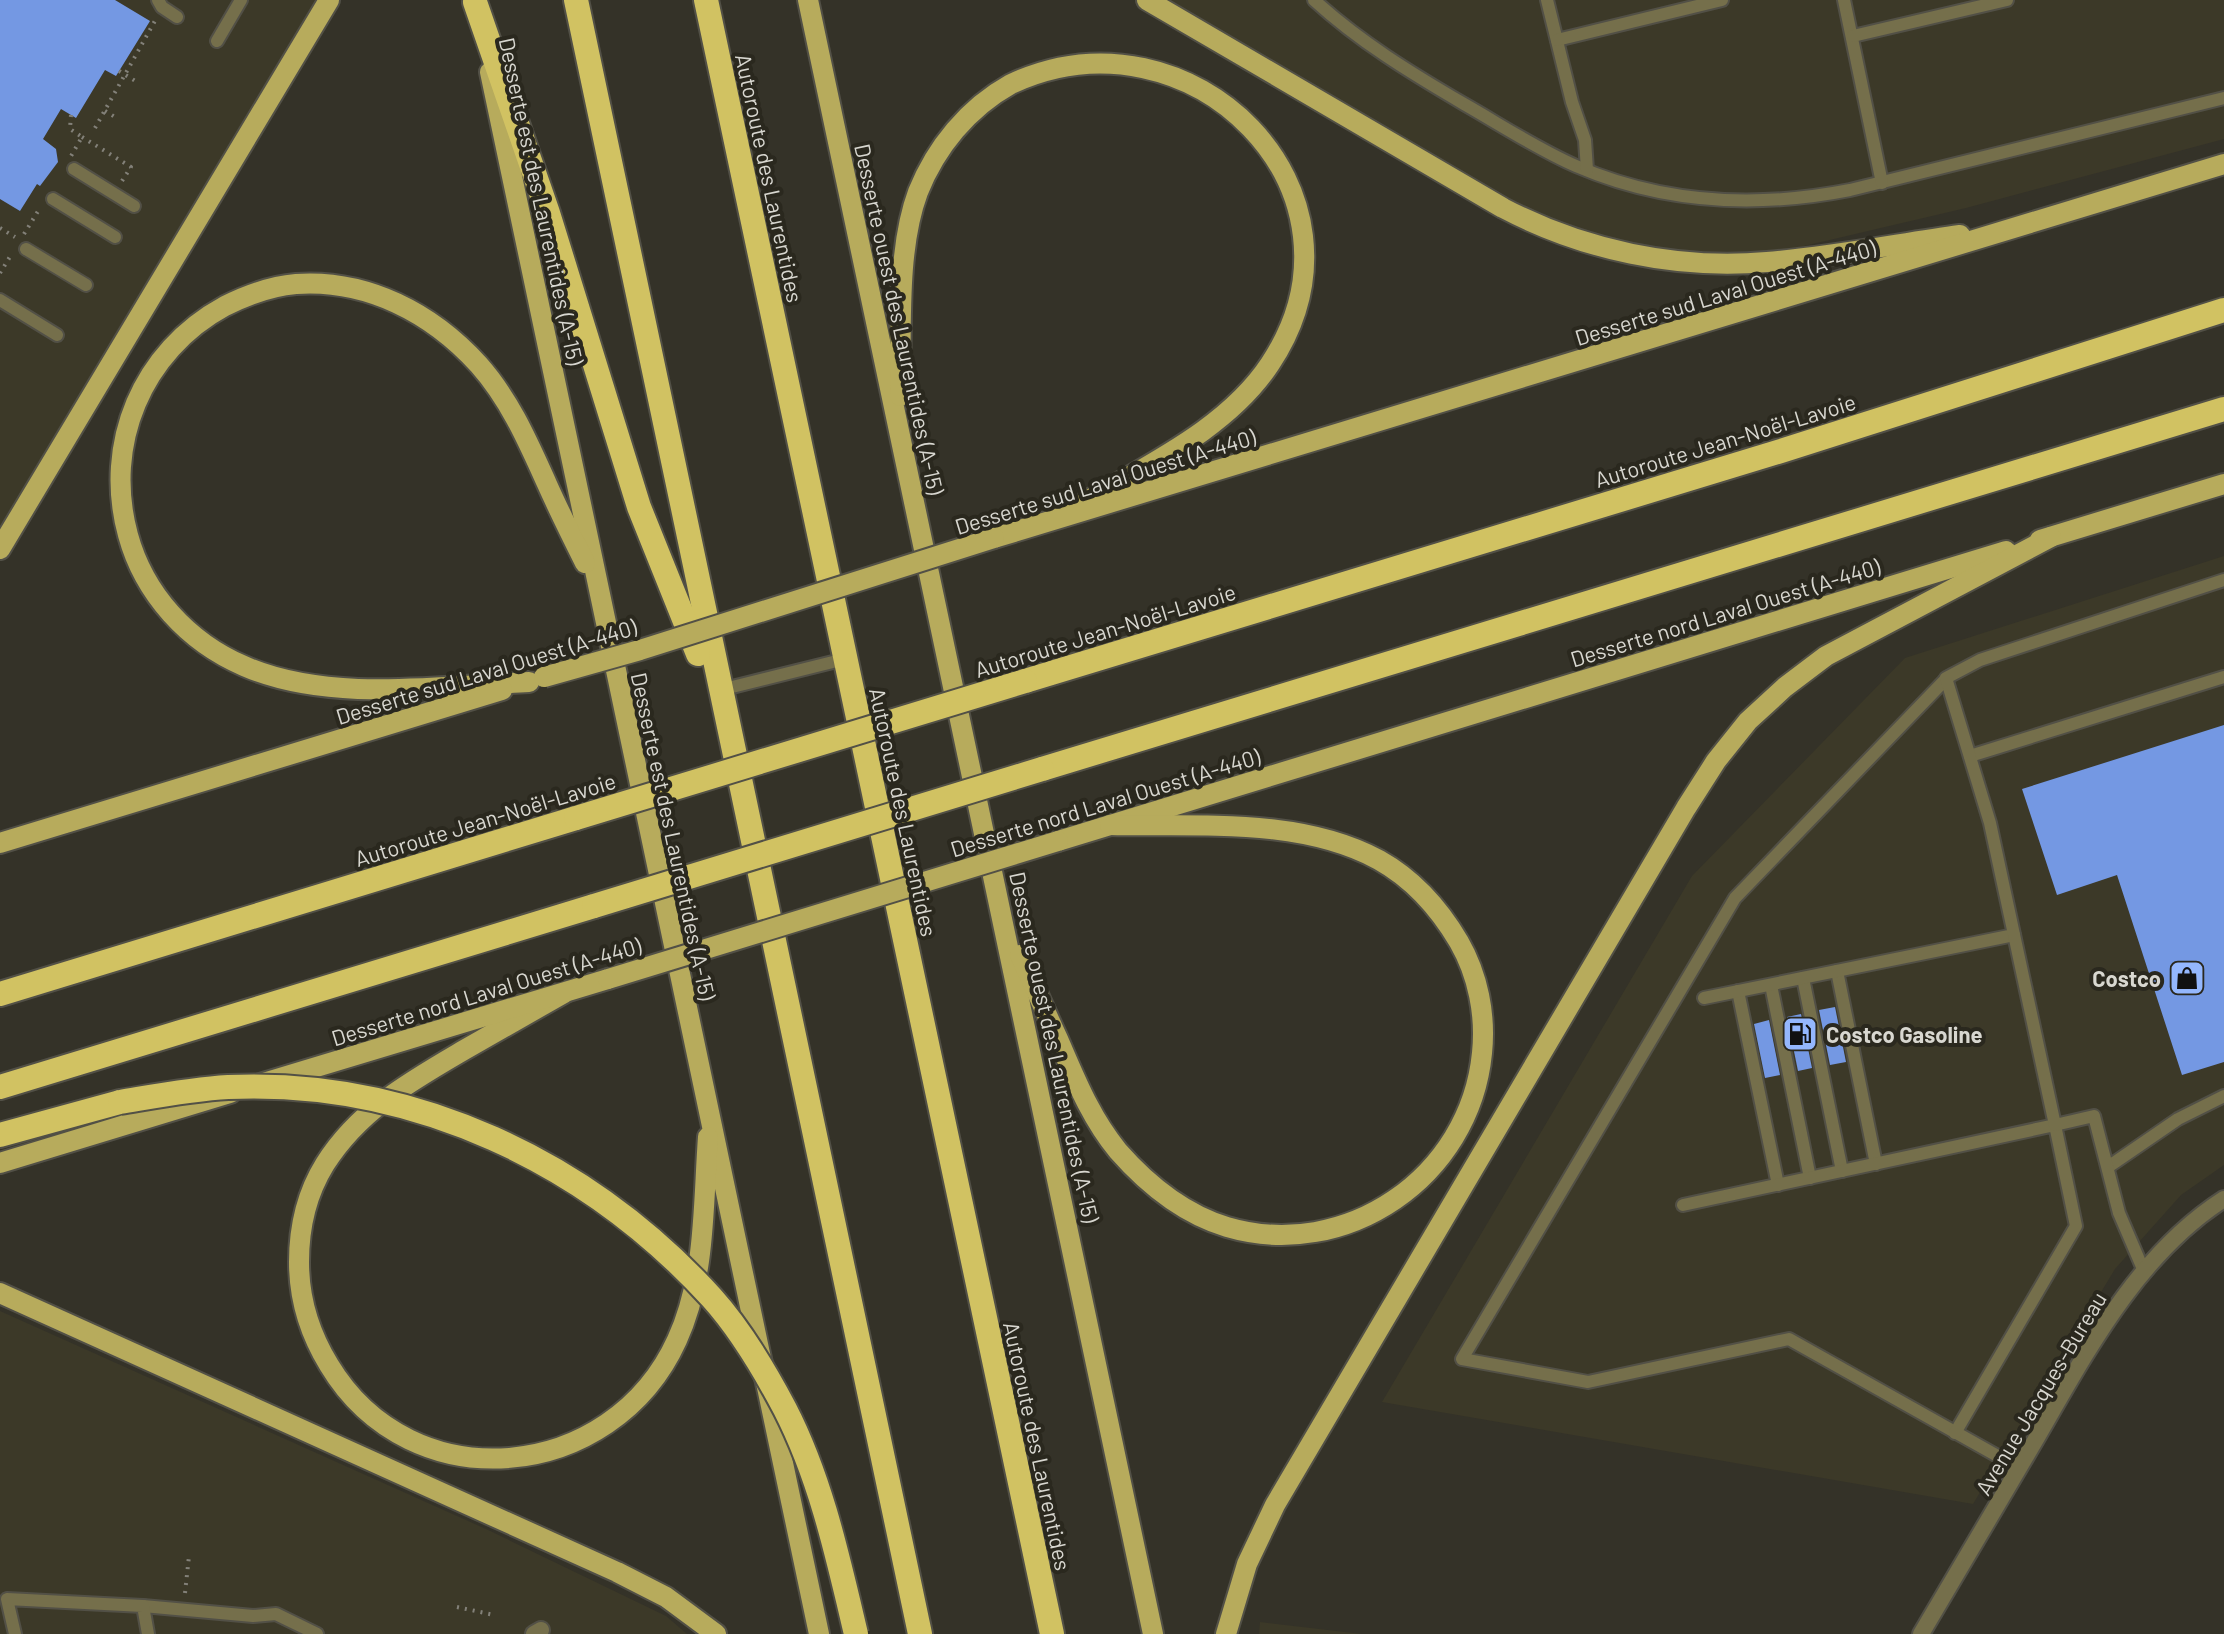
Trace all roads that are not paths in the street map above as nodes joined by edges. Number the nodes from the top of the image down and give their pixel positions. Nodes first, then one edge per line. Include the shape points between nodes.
1 (158, 0) edge
2 (241, 0) edge
3 (329, 0) edge
4 (576, 0) edge
5 (706, 0) edge
6 (808, 0) edge
7 (1147, 0) edge
8 (1314, 0) edge
9 (1547, 0) edge
10 (1722, 0) edge
11 (1844, 0) edge
12 (2007, 0) edge
13 (475, 1) edge
14 (177, 17) dead end
15 (1853, 36) junction
16 (1557, 40) junction
17 (217, 41) dead end
18 (2224, 98) edge
19 (2224, 164) edge
20 (74, 169) dead end
21 (1587, 170) junction
22 (1882, 183) junction
23 (53, 199) dead end
24 (134, 206) dead end
25 (2020, 226) junction
26 (115, 237) dead end
27 (26, 249) dead end
28 (86, 285) dead end
29 (0, 300) edge
30 (2224, 310) edge
31 (57, 335) dead end
32 (2224, 409) edge
33 (899, 428) junction
34 (2224, 484) edge
35 (1059, 519) junction
36 (2051, 537) junction
37 (0, 549) edge
38 (2224, 580) edge
39 (597, 588) junction
40 (845, 659) junction
41 (2224, 677) edge
42 (1946, 679) junction
43 (537, 680) junction
44 (717, 690) junction
45 (1970, 756) junction
46 (1110, 825) junction
47 (0, 843) edge
48 (1003, 919) junction
49 (2014, 935) junction
50 (1837, 971) junction
51 (1803, 978) junction
52 (1771, 985) junction
53 (1738, 991) junction
54 (564, 993) junction
55 (0, 994) edge
56 (1704, 998) dead end
57 (0, 1087) edge
58 (2224, 1096) edge
59 (709, 1113) junction
60 (2055, 1125) junction
61 (0, 1135) edge
62 (0, 1163) edge
63 (1876, 1164) junction
64 (2108, 1167) junction
65 (1842, 1171) junction
66 (1810, 1178) junction
67 (1778, 1185) junction
68 (2224, 1199) edge
69 (1683, 1205) dead end
70 (2143, 1269) junction
71 (0, 1293) edge
72 (1955, 1433) junction
73 (2019, 1468) junction
74 (4, 1600) edge
75 (143, 1606) junction
76 (15, 1634) edge
77 (148, 1634) edge
78 (317, 1634) edge
79 (716, 1634) edge
80 (819, 1634) edge
81 (856, 1634) edge
82 (920, 1634) edge
83 (1052, 1634) edge
84 (1153, 1634) edge
85 (1226, 1634) edge
86 (1921, 1634) edge

1 - 14 lane
2 - 17 lane
3 - 37 main road
4 - 44 highway
5 - 40 highway, Autoroute des Laurentides
6 - 33 main road, Desserte ouest des Laurentides (A-15)
7 - 25 main road via 1492,203 1603,248 1693,262 1767,262
8 - 21 lane via 1396,64
9 - 16 lane
10 - 16 lane
11 - 15 lane
12 - 15 lane
13 - 39 main road, Desserte est des Laurentides (A-15)
13 - 44 highway via 548,213 639,507
15 - 22 lane
16 - 21 lane via 1585,140
18 - 22 lane
19 - 25 main road, Desserte sud Laval Ouest (A-440)
20 - 24 lane
21 - 22 lane via 1658,192 1735,202 1796,200
23 - 26 lane
25 - 35 main road, Desserte sud Laval Ouest (A-440)
27 - 28 lane
29 - 31 lane
30 - 55 highway, Autoroute Jean-Noël-Lavoie, bridge via 1781,451
32 - 57 highway, bridge
33 - 35 main road via 908,228 919,191 950,135 999,91 1050,68 1084,60 1132,60 1201,83 1251,122 1286,173 1303,233 1299,303 1280,348 1237,402 1177,447
33 - 48 main road, Desserte ouest des Laurentides (A-15)
34 - 36 main road, Desserte nord Laval Ouest (A-440)
35 - 43 main road, Desserte sud Laval Ouest (A-440), bridge
36 - 46 main road, Desserte nord Laval Ouest (A-440)
36 - 85 main road via 1826,656 1767,702 1730,742 1275,1505 1247,1564
38 - 42 lane via 1980,660
39 - 43 main road via 503,397 453,339 393,301 327,284 295,284 252,294 197,324 152,372 126,429 121,502 141,572 184,627 245,667 316,686 362,689
39 - 59 main road, Desserte est des Laurentides (A-15)
40 - 44 lane
40 - 83 highway, Autoroute des Laurentides
41 - 45 lane
42 - 45 lane
42 - 72 lane via 1735,898 1462,1359 1588,1382 1789,1339
43 - 47 main road, Desserte sud Laval Ouest (A-440)
44 - 82 highway
45 - 49 lane
46 - 48 main road via 1274,829 1319,837 1380,861 1426,897 1471,966 1481,1004 1483,1045 1467,1114 1424,1178 1376,1212 1313,1233 1242,1231 1177,1203 1131,1164 1092,1114
46 - 54 main road, Desserte nord Laval Ouest (A-440), bridge
48 - 84 main road, Desserte ouest des Laurentides (A-15)
49 - 50 lane
49 - 60 lane
50 - 51 lane
50 - 63 lane
51 - 52 lane
51 - 65 lane
52 - 53 lane
52 - 66 lane
53 - 56 lane
53 - 67 lane
54 - 59 main road via 388,1096 352,1129 318,1177 301,1230 301,1291 325,1358 372,1415 425,1446 503,1459 566,1446 626,1411 670,1354 694,1293
54 - 62 main road, Desserte nord Laval Ouest (A-440)
58 - 64 lane via 2178,1119
59 - 80 main road, Desserte est des Laurentides (A-15)
60 - 63 lane
60 - 64 lane via 2094,1116
60 - 72 lane via 2076,1226
61 - 81 highway, bridge via 120,1102 229,1087 293,1088 402,1104 498,1138 540,1160 626,1217 714,1300 757,1364 811,1469
63 - 65 lane
64 - 70 lane via 2119,1213
65 - 66 lane
66 - 67 lane
67 - 69 lane
68 - 70 street, Avenue Jacques-Bureau
70 - 73 street, Avenue Jacques-Bureau
71 - 79 main road via 629,1577
72 - 73 lane
73 - 86 street, Avenue Jacques-Bureau
74 - 75 lane
74 - 76 lane
75 - 77 lane
75 - 78 lane via 276,1614

